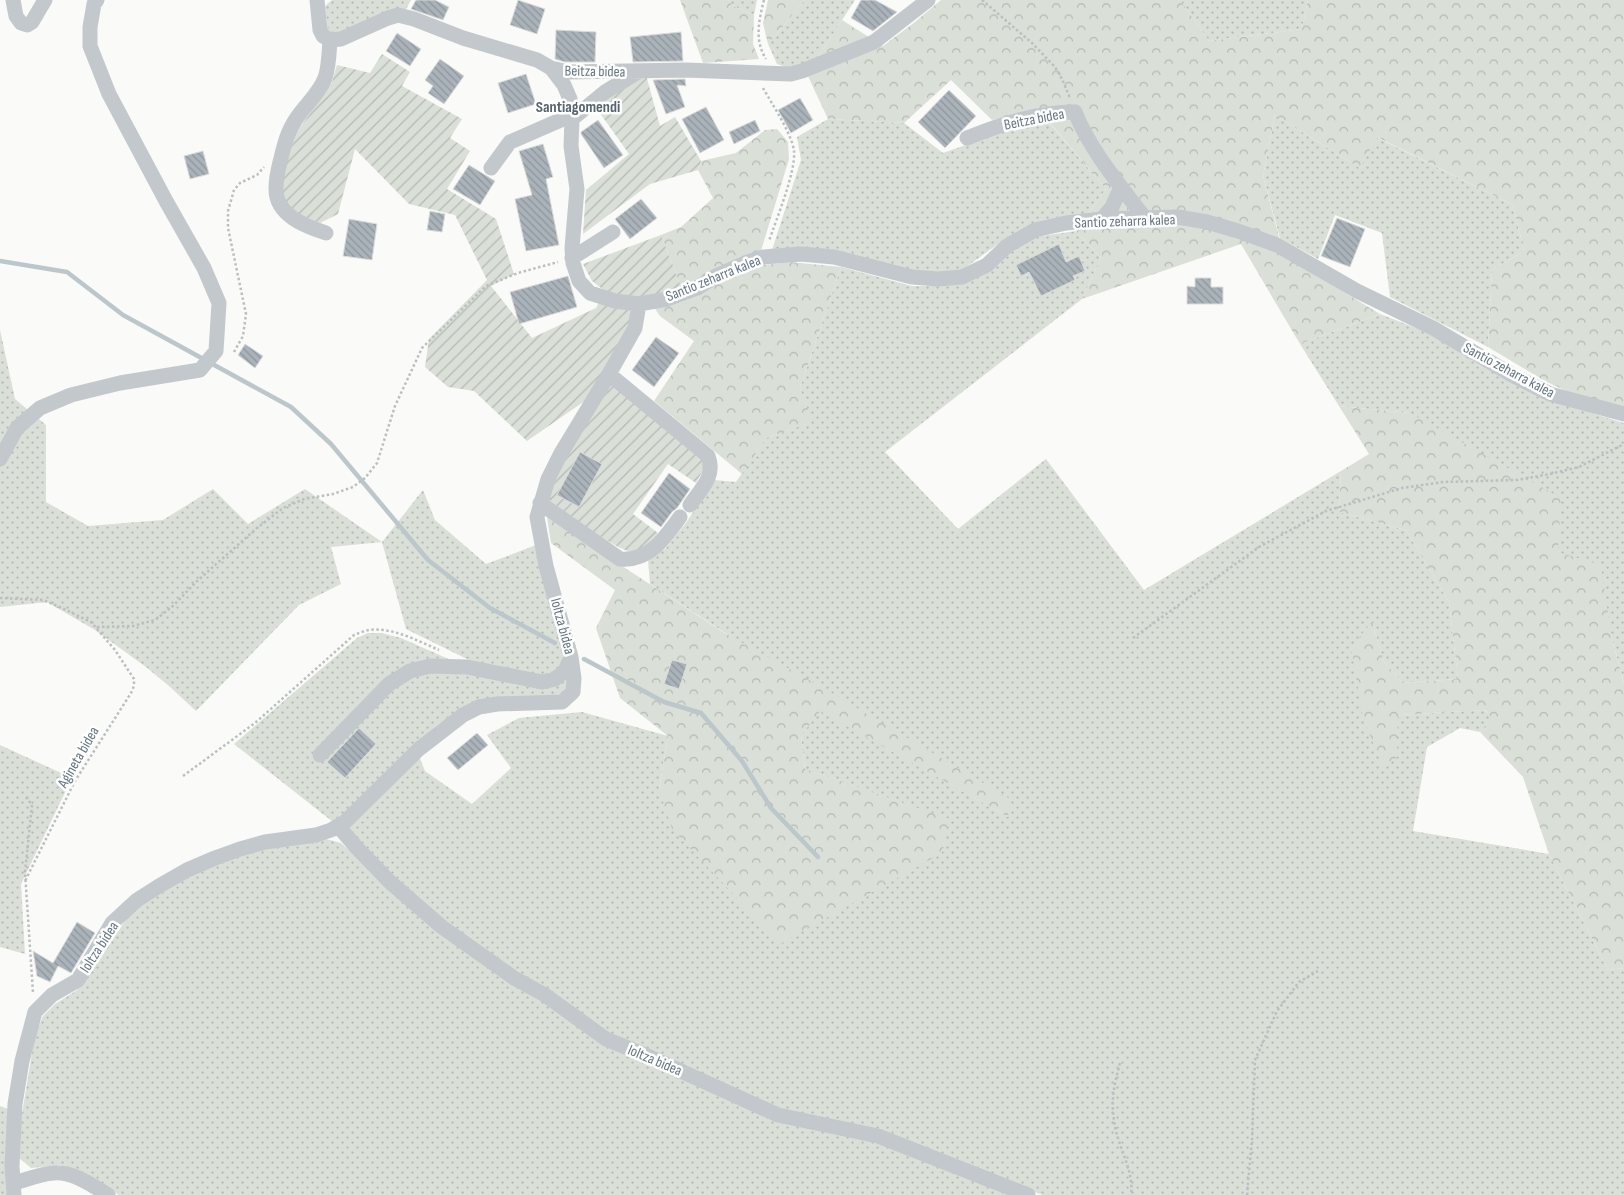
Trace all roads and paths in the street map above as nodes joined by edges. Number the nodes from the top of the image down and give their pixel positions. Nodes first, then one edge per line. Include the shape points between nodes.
1 (13, 0) edge
2 (45, 0) edge
3 (97, 0) edge
4 (317, 0) edge
5 (764, 0) edge
6 (908, 0) edge
7 (928, 0) edge
8 (982, 0) edge
9 (907, 17) junction
10 (330, 40) junction
11 (551, 68) junction
12 (640, 72) junction
13 (754, 72) junction
14 (775, 73) junction
15 (1075, 112) junction
16 (572, 117) junction
17 (967, 138) dead end
18 (268, 162) dead end
19 (491, 168) dead end
20 (1121, 187) junction
21 (1144, 217) junction
22 (1102, 219) junction
23 (613, 232) dead end
24 (326, 233) dead end
25 (764, 257) junction
26 (572, 258) junction
27 (639, 304) junction
28 (234, 352) dead end
29 (609, 374) junction
30 (1624, 414) edge
31 (1624, 444) edge
32 (0, 459) edge
33 (540, 503) junction
34 (690, 505) dead end
35 (680, 517) dead end
36 (0, 598) edge
37 (97, 627) junction
38 (1133, 638) dead end
39 (446, 654) dead end
40 (571, 657) junction
41 (320, 755) dead end
42 (183, 776) dead end
43 (26, 798) dead end
44 (338, 826) junction
45 (25, 880) junction
46 (1318, 971) dead end
47 (35, 1012) junction
48 (1120, 1063) dead end
49 (14, 1189) edge
50 (108, 1195) edge
51 (1028, 1195) edge
52 (1131, 1195) edge
53 (1247, 1195) edge

1 - 2 street via 16,16 21,23 27,24 32,22
3 - 32 street via 90,27 90,46 109,94 204,268 218,303 216,351 200,370 71,395 40,408 17,428
4 - 10 street via 320,30
5 - 14 path via 758,38
6 - 9 street
7 - 9 street, Beitza bidea
8 - 15 path via 1055,67
9 - 14 street, Beitza bidea via 874,42 802,71
10 - 11 street, Santio zeharra kalea via 341,39 398,15 537,60
10 - 24 street via 326,77 287,132 276,190 285,213 307,227
11 - 12 street, Beitza bidea via 568,72
11 - 16 street, Santio zeharra kalea via 564,85
12 - 13 street, Beitza bidea
12 - 16 street, Beitza bidea via 605,92
13 - 14 street, Beitza bidea
13 - 25 path via 794,151 787,187
15 - 17 street, Beitza bidea via 1030,117
15 - 20 street, Beitza bidea
16 - 19 street, Beitza bidea via 510,142
16 - 26 street, Santio zeharra kalea via 571,146 577,189
18 - 28 path via 257,175 240,183 234,190 228,211 228,228 246,314 243,336
20 - 21 street, Beitza bidea
20 - 22 street
21 - 22 street, Santio zeharra kalea
21 - 30 street, Santio zeharra kalea via 1178,217 1207,222 1277,245 1356,291 1433,328 1550,394
22 - 25 street, Santio zeharra kalea via 1035,230 1007,246 987,266 962,277 912,277 834,257 801,254
23 - 26 street
25 - 27 street, Santio zeharra kalea via 718,275 697,288 667,299
26 - 27 street, Santio zeharra kalea via 579,281 590,293
26 - 37 path via 486,286 422,348 395,406 377,463 365,478 353,487 304,498 283,508 155,620 133,626
27 - 29 street, Ioltza bidea via 635,328
29 - 33 street, Ioltza bidea via 560,455
29 - 34 street via 708,456 711,471
31 - 38 path via 1579,467 1550,474 1517,480 1443,482 1402,488 1326,511 1259,547
33 - 35 street via 620,559 631,560 646,554 668,534
33 - 40 street, Ioltza bidea via 537,517 539,532
36 - 37 path, Agineta bidea via 43,600
37 - 45 path, Agineta bidea via 116,650 134,679 134,686 75,781
39 - 42 path via 386,630 369,630 354,635 255,723
40 - 41 street via 565,671 555,679 542,682 467,667 430,666 410,670 390,684
40 - 44 street, Ioltza bidea via 573,692 562,702 497,704 463,715 419,749
43 - 45 path via 32,805
44 - 47 street, Ioltza bidea via 316,835 240,848 187,870 159,886 137,900 112,923 78,980 52,995
44 - 51 street, Ioltza bidea via 390,882 442,927 606,1039 778,1115 878,1136
45 - 47 path
46 - 53 path via 1299,982 1277,1011 1255,1060
47 - 49 street via 15,1104
48 - 52 path via 1112,1104 1116,1131 1130,1176
49 - 50 street via 52,1173 66,1174

